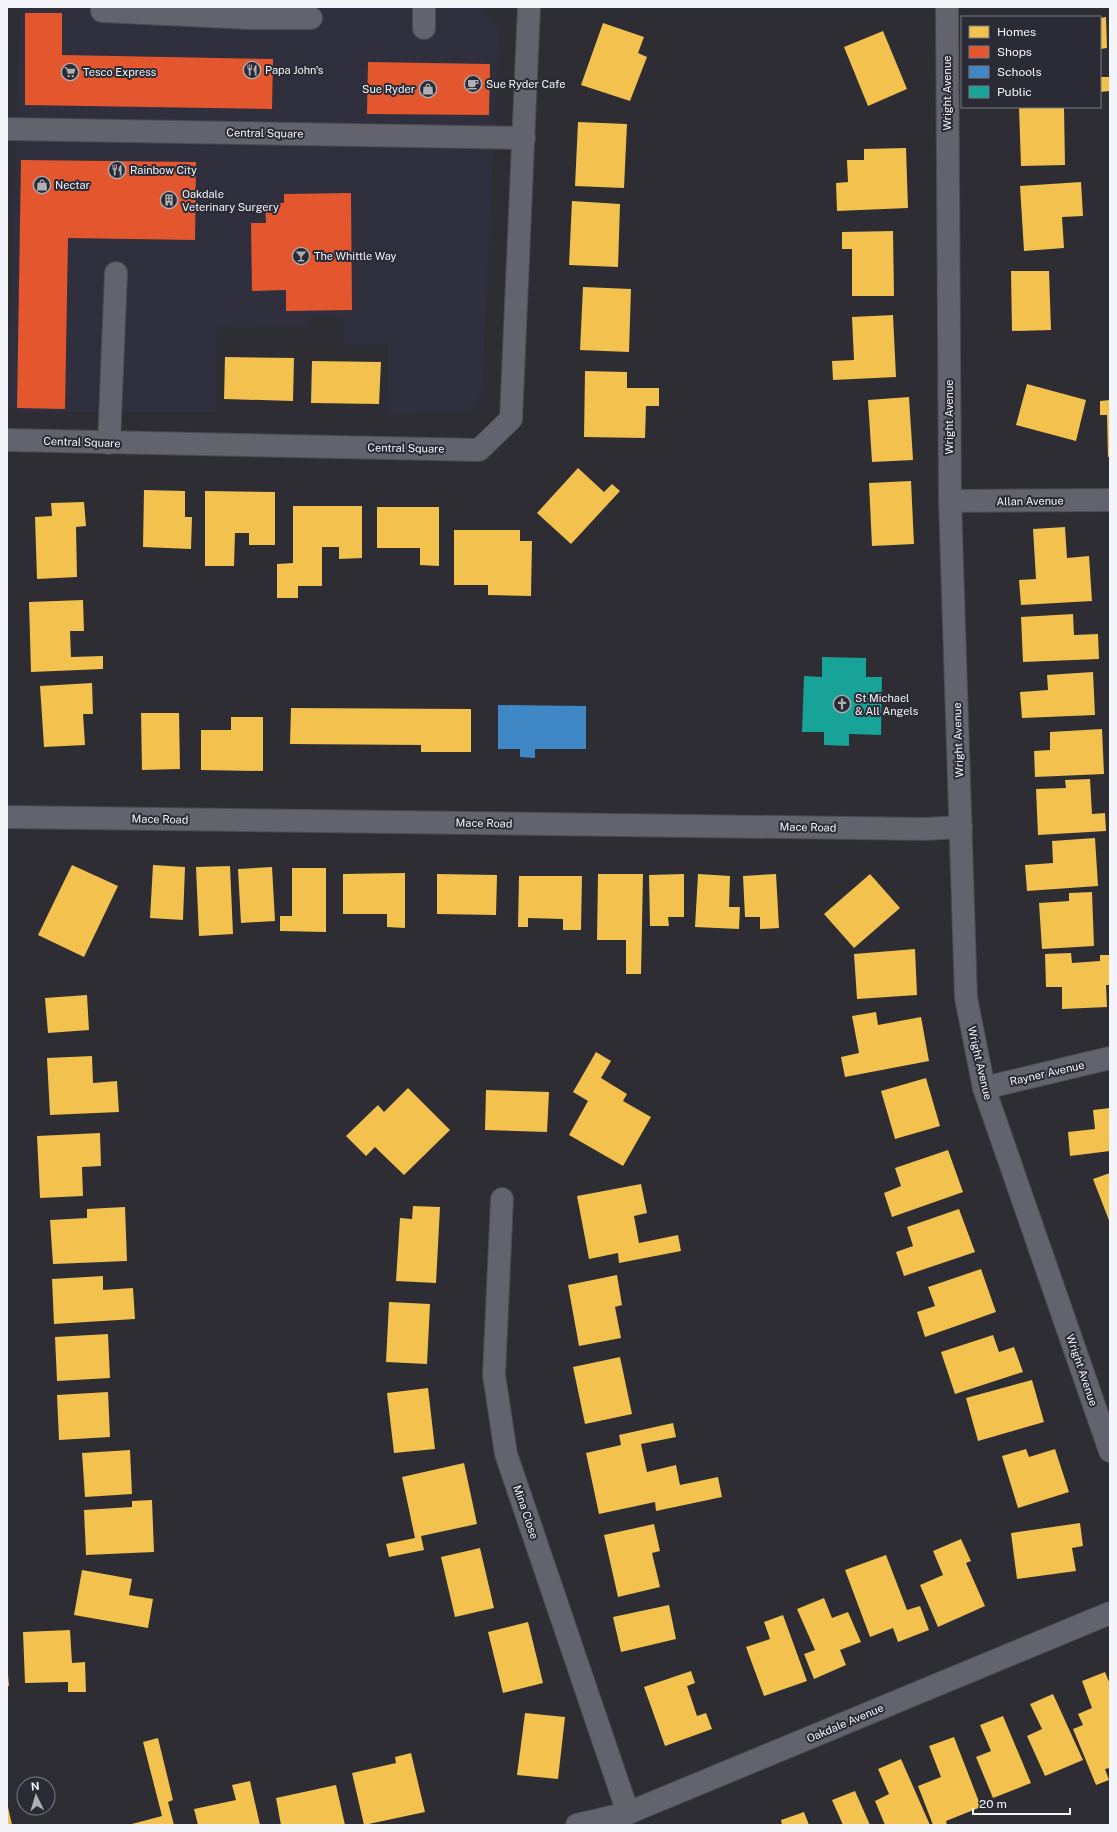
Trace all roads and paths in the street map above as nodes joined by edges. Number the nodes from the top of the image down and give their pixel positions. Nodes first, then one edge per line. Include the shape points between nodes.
1 (102, 7) edge
2 (529, 7) edge
3 (947, 7) edge
4 (311, 18) dead end
5 (7, 129) edge
6 (524, 138) junction
7 (116, 273) dead end
8 (7, 440) edge
9 (109, 443) junction
10 (1110, 500) edge
11 (950, 502) junction
12 (7, 817) edge
13 (961, 827) junction
14 (1110, 1058) edge
15 (984, 1088) junction
16 (502, 1199) dead end
17 (1110, 1451) edge
18 (1110, 1612) edge
19 (628, 1813) junction
20 (577, 1825) edge

1 - 4 street via 102,11 249,18
2 - 6 street, Central Square
3 - 11 street, Wright Avenue
5 - 6 street, Central Square
6 - 9 street, Central Square via 511,419 478,450
7 - 9 street
8 - 9 street, Central Square
10 - 11 street, Allan Avenue
11 - 13 street, Wright Avenue
12 - 13 street, Mace Road via 925,829
13 - 15 street, Wright Avenue via 966,998
14 - 15 street, Rayner Avenue
15 - 17 street, Wright Avenue
16 - 19 street, Mina Close via 494,1375 506,1454
18 - 19 street, Oakdale Avenue
19 - 20 street, Oakdale Avenue

